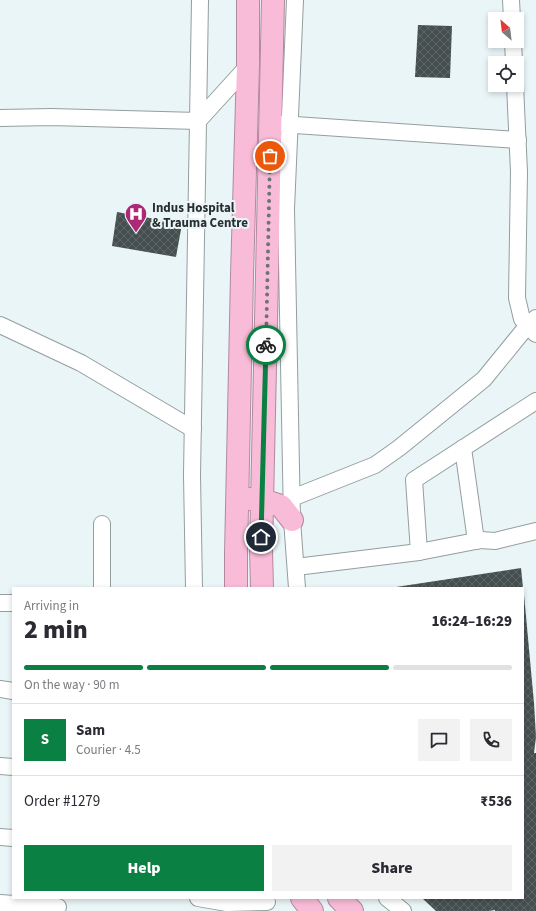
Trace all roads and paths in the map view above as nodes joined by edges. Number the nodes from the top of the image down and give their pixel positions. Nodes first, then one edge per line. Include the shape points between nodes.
1 (200, 0) edge
2 (248, 0) edge
3 (273, 0) edge
4 (295, 0) edge
5 (511, 0) edge
6 (512, 12) edge
7 (248, 66) junction
8 (515, 92) edge
9 (0, 118) edge
10 (198, 121) junction
11 (280, 124) junction
12 (518, 140) junction
13 (0, 324) edge
14 (533, 326) edge
15 (536, 401) edge
16 (193, 429) junction
17 (463, 448) junction
18 (237, 498) junction
19 (292, 498) junction
20 (262, 500) junction
21 (292, 520) junction
22 (102, 524) dead end
23 (536, 531) edge
24 (476, 541) junction
25 (419, 552) junction
26 (296, 567) junction
27 (102, 587) edge
28 (194, 587) edge
29 (236, 587) edge
30 (262, 587) edge
31 (297, 587) edge
32 (0, 603) edge
33 (12, 603) edge
34 (0, 690) edge
35 (12, 691) edge
36 (0, 766) edge
37 (12, 767) edge
38 (0, 837) edge
39 (12, 838) edge
40 (204, 899) edge
41 (303, 899) edge
42 (340, 899) edge
43 (388, 899) edge
44 (0, 903) edge
45 (268, 904) edge
46 (58, 905) edge
47 (312, 911) edge
48 (352, 911) edge
49 (403, 911) edge

1 - 10 street
2 - 7 highway
3 - 11 highway
4 - 11 street
5 - 6 street
7 - 10 street
7 - 18 highway
8 - 12 street
9 - 10 street
10 - 16 street
11 - 12 street
11 - 19 street via 286,209
11 - 20 highway
12 - 14 street via 517,298 522,319
13 - 16 street via 81,363
14 - 19 street via 484,379 399,448 375,465
15 - 17 street
16 - 28 street
17 - 24 street
17 - 25 street via 414,480
18 - 20 highway
18 - 29 highway
19 - 21 street
20 - 21 highway via 281,506
20 - 30 highway
21 - 26 street
22 - 27 street
23 - 24 street via 495,541
24 - 25 street
25 - 26 street
26 - 31 street
32 - 33 street
34 - 35 street
36 - 37 street
38 - 39 street
40 - 45 street via 227,903
41 - 47 highway
42 - 48 highway
43 - 49 street
44 - 46 street

